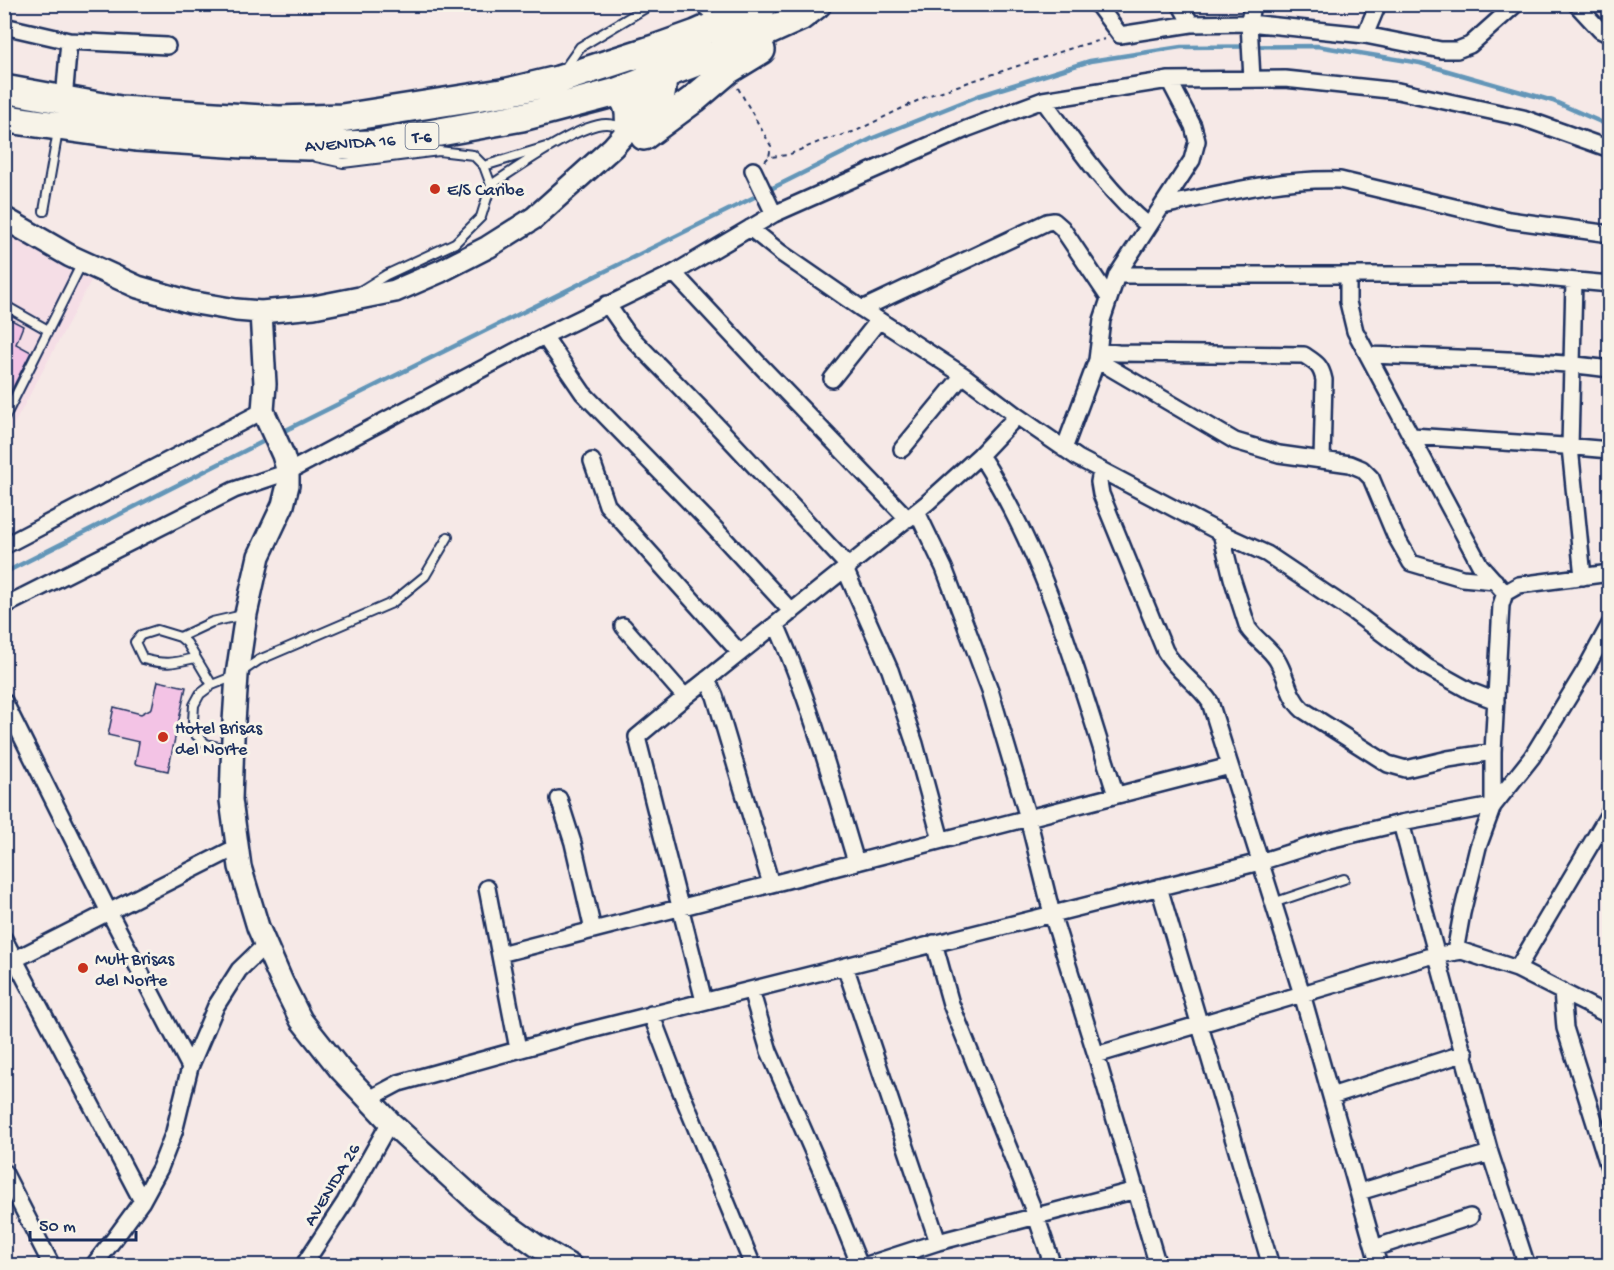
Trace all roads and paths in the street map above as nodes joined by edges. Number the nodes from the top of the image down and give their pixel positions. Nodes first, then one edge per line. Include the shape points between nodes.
1 (652, 4) edge
2 (697, 4) edge
3 (764, 4) edge
4 (1097, 4) edge
5 (1180, 4) edge
6 (1252, 4) edge
7 (1378, 4) edge
8 (1516, 4) edge
9 (1576, 4) edge
10 (809, 11) edge
11 (1249, 22) junction
12 (720, 24) junction
13 (1191, 24) junction
14 (4, 26) edge
15 (1606, 29) edge
16 (1120, 35) junction
17 (1365, 35) junction
18 (69, 41) junction
19 (167, 46) dead end
20 (650, 51) junction
21 (728, 70) junction
22 (659, 77) junction
23 (558, 80) junction
24 (1169, 80) junction
25 (1252, 80) junction
26 (4, 89) edge
27 (617, 92) junction
28 (64, 100) junction
29 (1043, 100) junction
30 (4, 117) edge
31 (58, 127) junction
32 (636, 133) junction
33 (261, 144) junction
34 (556, 144) junction
35 (1610, 150) edge
36 (302, 154) dead end
37 (312, 156) dead end
38 (770, 158) junction
39 (484, 166) junction
40 (753, 170) joint
41 (491, 185) junction
42 (1162, 206) junction
43 (44, 211) dead end
44 (774, 214) junction
45 (4, 218) edge
46 (1149, 226) junction
47 (750, 228) junction
48 (1610, 234) edge
49 (82, 262) junction
50 (674, 273) junction
51 (1117, 275) junction
52 (1348, 275) junction
53 (1574, 281) junction
54 (1610, 284) edge
55 (1109, 298) junction
56 (346, 300) junction
57 (607, 304) junction
58 (4, 305) edge
59 (862, 309) junction
60 (261, 312) junction
61 (879, 320) junction
62 (48, 330) junction
63 (544, 336) junction
64 (1368, 355) junction
65 (1097, 356) junction
66 (1571, 365) junction
67 (1610, 369) edge
68 (963, 375) junction
69 (832, 379) dead end
70 (266, 416) junction
71 (1017, 416) junction
72 (4, 419) edge
73 (1412, 436) junction
74 (1570, 447) junction
75 (1064, 448) junction
76 (902, 449) dead end
77 (1610, 450) edge
78 (980, 455) junction
79 (1322, 460) junction
80 (591, 461) dead end
81 (285, 464) junction
82 (1101, 471) junction
83 (912, 515) junction
84 (1221, 533) junction
85 (447, 537) dead end
86 (4, 546) edge
87 (847, 568) junction
88 (1610, 573) edge
89 (1583, 577) junction
90 (1500, 587) junction
91 (4, 606) edge
92 (792, 612) junction
93 (246, 614) junction
94 (776, 624) junction
95 (1610, 624) edge
96 (623, 626) dead end
97 (180, 637) junction
98 (740, 653) junction
99 (195, 658) junction
100 (237, 675) junction
101 (707, 679) junction
102 (212, 685) junction
103 (685, 696) junction
104 (4, 701) edge
105 (1496, 701) junction
106 (232, 750) junction
107 (1493, 752) junction
108 (1230, 766) junction
109 (1116, 795) junction
110 (559, 799) dead end
111 (1493, 806) junction
112 (1610, 813) edge
113 (1028, 818) junction
114 (1401, 823) junction
115 (941, 840) junction
116 (237, 848) junction
117 (856, 862) junction
118 (1260, 862) junction
119 (1344, 879) dead end
120 (771, 884) junction
121 (1159, 887) junction
122 (487, 888) dead end
123 (1273, 903) junction
124 (680, 907) junction
125 (109, 912) junction
126 (1052, 914) junction
127 (593, 930) junction
128 (4, 939) edge
129 (934, 944) junction
130 (266, 945) junction
131 (1455, 952) junction
132 (500, 954) junction
133 (1436, 955) junction
134 (10, 962) edge
135 (845, 966) junction
136 (1517, 969) junction
137 (751, 990) junction
138 (1562, 991) junction
139 (1302, 994) junction
140 (704, 1001) junction
141 (1608, 1012) edge
142 (651, 1014) junction
143 (1198, 1025) junction
144 (518, 1049) junction
145 (1464, 1053) junction
146 (1096, 1055) junction
147 (190, 1067) junction
148 (1331, 1096) junction
149 (369, 1100) junction
150 (390, 1122) junction
151 (1490, 1153) junction
152 (1610, 1171) edge
153 (4, 1172) edge
154 (1136, 1190) junction
155 (1359, 1192) junction
156 (142, 1201) junction
157 (1036, 1216) junction
158 (1470, 1217) dead end
159 (938, 1242) junction
160 (1374, 1248) junction
161 (865, 1265) edge
162 (52, 1266) edge
163 (93, 1266) edge
164 (303, 1266) edge
165 (571, 1266) edge
166 (753, 1266) edge
167 (1053, 1266) edge
168 (1158, 1266) edge
169 (1271, 1266) edge
170 (1379, 1266) edge
171 (1527, 1266) edge

1 - 23 lane via 580,47
2 - 12 lane
3 - 12 highway, AVENIDA 16 / T-6
4 - 16 street
5 - 13 street
6 - 11 street
7 - 17 street
8 - 17 street via 1470,45 1456,50
9 - 15 street
10 - 21 highway, T-6 via 782,37
10 - 22 highway, AVENIDA 16 / T-6
11 - 13 street
11 - 17 street
11 - 25 street
12 - 20 highway, AVENIDA 16 / T-6
13 - 16 street
14 - 18 street
16 - 38 path via 927,96 856,131 788,156
18 - 19 street
18 - 28 street
20 - 22 street
20 - 23 highway, AVENIDA 16 / T-6
21 - 32 highway, T-6 via 694,99
21 - 38 path via 771,147
22 - 27 highway, AVENIDA 16 / T-6
22 - 32 street
23 - 28 highway, AVENIDA 16 / T-6 via 508,92 342,118 279,120 120,110
24 - 25 street
24 - 29 street
24 - 42 street via 1197,141 1192,160
25 - 35 street via 1285,79 1398,91 1523,118
26 - 28 highway, AVENIDA 16 / T-6
27 - 32 highway
27 - 33 highway, AVENIDA 16 / T-6 via 522,117 374,144
29 - 44 street via 966,129
29 - 46 street via 1088,161
30 - 31 highway, AVENIDA 16 / T-6
31 - 33 highway, AVENIDA 16 / T-6 via 136,137
31 - 43 lane
32 - 34 lane via 607,124
32 - 56 street via 613,147 534,218 488,248 395,291
33 - 36 lane
34 - 39 lane
34 - 41 lane
37 - 39 lane via 343,163 439,151 473,155
38 - 40 path
39 - 41 lane
40 - 44 street
41 - 56 lane via 481,217 455,243 386,275
42 - 46 street
42 - 48 street via 1243,189 1313,179 1340,180 1509,220
44 - 47 street
45 - 49 street
46 - 51 street
47 - 50 street
47 - 59 street
49 - 60 street via 138,287 190,302
49 - 62 lane
50 - 57 street
50 - 83 street via 758,363
51 - 52 street
51 - 55 street
52 - 53 street via 1511,275
52 - 64 street via 1348,302 1355,331
53 - 54 street
53 - 66 street
55 - 59 street via 1054,221
55 - 65 street
56 - 60 street
57 - 63 street
57 - 87 street via 628,334
58 - 62 lane
59 - 61 street
60 - 70 street
61 - 68 street
61 - 69 street
62 - 72 lane
63 - 81 street
63 - 92 street via 583,393
64 - 66 street
64 - 73 street
65 - 75 street
65 - 79 street via 1235,441 1280,454
65 - 79 street via 1304,355 1317,364 1324,380
66 - 67 street
66 - 74 street
68 - 71 street
68 - 76 street
70 - 81 street
70 - 86 street
71 - 75 street
71 - 78 street
73 - 74 street
73 - 90 street via 1480,565
74 - 77 street
74 - 89 street
75 - 82 street
78 - 83 street
78 - 109 street via 1039,567
79 - 90 street via 1350,464 1371,478 1411,563
80 - 98 street via 607,505
81 - 91 street
81 - 93 street via 288,485 283,506 259,556
82 - 84 street
82 - 108 street via 1101,494 1164,651 1210,702
83 - 87 street
83 - 113 street via 944,568 990,690
84 - 105 street via 1267,554 1426,667
84 - 107 street via 1248,628 1277,660 1295,703 1303,710 1388,764 1406,769
85 - 100 lane via 425,576 392,603 259,660
87 - 92 street
87 - 115 street via 890,670
88 - 89 street
89 - 90 street
90 - 105 street
92 - 94 street
93 - 97 lane via 212,622
93 - 100 street
94 - 98 street
94 - 117 street via 813,718
95 - 111 street via 1532,757
96 - 103 street
97 - 99 lane
97 - 99 lane via 158,630 141,635 135,642 143,658 160,664
98 - 101 street
99 - 102 lane
100 - 102 lane
100 - 106 street
101 - 103 street
101 - 120 street via 716,696
102 - 106 lane via 194,705 196,735 206,744
103 - 124 street via 637,737
104 - 125 street
105 - 107 street
106 - 116 street via 231,801
107 - 111 street
108 - 109 street
108 - 118 street
109 - 113 street
110 - 127 street
111 - 114 street
111 - 131 street via 1478,847
112 - 136 street
113 - 115 street
113 - 126 street
114 - 118 street
114 - 133 street
115 - 117 street
116 - 125 street
116 - 130 street
117 - 120 street
118 - 121 street
118 - 123 street
119 - 123 lane
120 - 124 street
121 - 126 street
121 - 143 street
122 - 132 street
123 - 139 street
124 - 127 street
124 - 140 street
125 - 134 street
125 - 147 street
126 - 129 street
126 - 146 street
127 - 132 street
128 - 134 street
129 - 135 street
129 - 157 street via 951,1004
130 - 147 street via 239,970 216,1006
130 - 149 street via 301,1020
131 - 133 street
131 - 136 street
132 - 144 street
133 - 139 street
133 - 145 street
134 - 156 street
135 - 137 street
135 - 159 street
136 - 138 street
137 - 140 street
137 - 161 street via 769,1051
138 - 141 street
138 - 152 street via 1565,1028
139 - 143 street
139 - 148 street
140 - 142 street
142 - 144 street
142 - 166 street
143 - 146 street
143 - 169 street
144 - 149 street via 399,1083
145 - 148 street
145 - 151 street
146 - 154 street
147 - 156 street via 174,1132
148 - 155 street
149 - 150 street
150 - 164 street, AVENIDA 26
150 - 165 street via 484,1208
151 - 155 street
151 - 171 street
153 - 162 street
154 - 157 street
154 - 168 street
155 - 160 street
156 - 163 street
157 - 159 street
157 - 167 street
158 - 160 street
159 - 161 street
160 - 170 street

